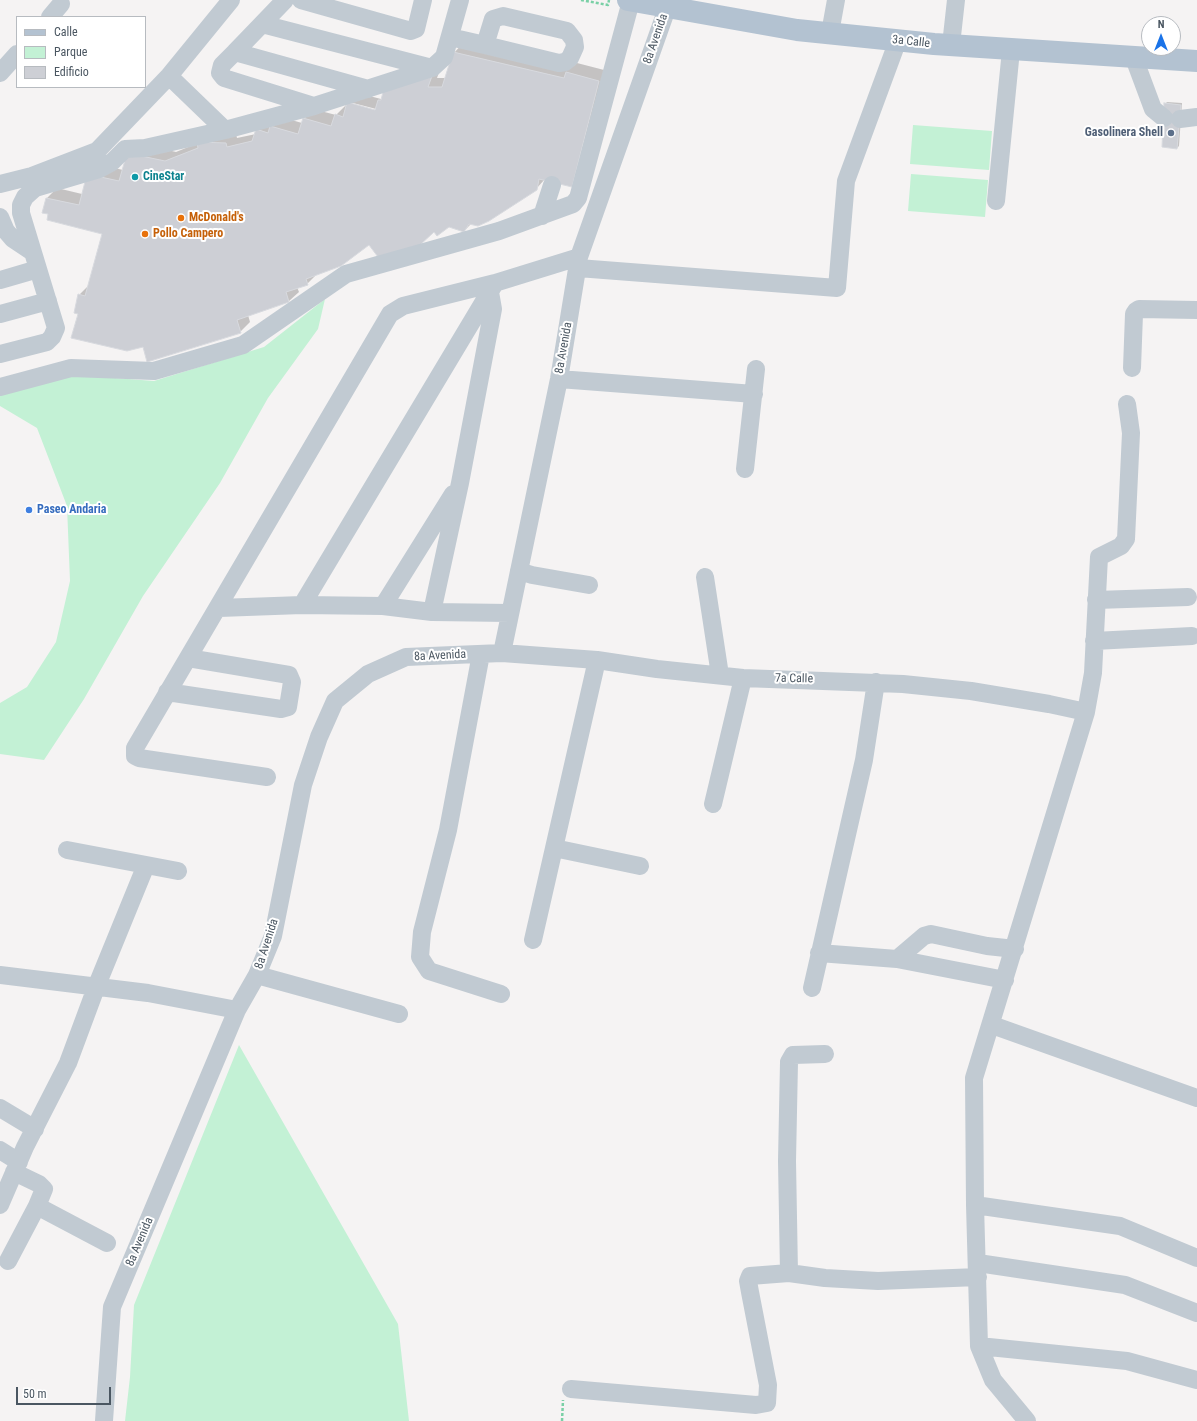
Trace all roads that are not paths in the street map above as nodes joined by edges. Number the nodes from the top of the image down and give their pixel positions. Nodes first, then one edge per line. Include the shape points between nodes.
1 (232, 0) edge
2 (285, 0) edge
3 (302, 0) edge
4 (423, 0) edge
5 (460, 0) edge
6 (629, 0) edge
7 (836, 0) edge
8 (956, 0) edge
9 (668, 4) edge
10 (262, 24) junction
11 (830, 33) junction
12 (450, 37) junction
13 (898, 40) junction
14 (485, 46) dead end
15 (950, 46) junction
16 (1011, 50) junction
17 (236, 52) junction
18 (16, 55) edge
19 (1134, 58) junction
20 (1197, 61) edge
21 (432, 68) junction
22 (0, 72) edge
23 (169, 76) junction
24 (368, 89) junction
25 (314, 106) junction
26 (1180, 118) edge
27 (225, 130) junction
28 (34, 182) junction
29 (0, 184) edge
30 (552, 185) dead end
31 (996, 202) dead end
32 (542, 216) junction
33 (0, 217) edge
34 (31, 251) junction
35 (578, 263) junction
36 (38, 269) junction
37 (0, 280) edge
38 (492, 288) junction
39 (48, 301) junction
40 (1197, 310) edge
41 (0, 314) edge
42 (0, 354) edge
43 (1132, 368) dead end
44 (756, 369) dead end
45 (559, 378) junction
46 (0, 387) edge
47 (754, 394) junction
48 (1127, 404) dead end
49 (745, 468) dead end
50 (443, 525) junction
51 (519, 571) junction
52 (706, 577) dead end
53 (589, 585) dead end
54 (1188, 597) dead end
55 (1096, 600) junction
56 (302, 605) junction
57 (383, 606) junction
58 (219, 608) junction
59 (432, 612) junction
60 (510, 613) junction
61 (1192, 636) dead end
62 (1094, 640) junction
63 (502, 653) junction
64 (481, 654) junction
65 (188, 658) junction
66 (597, 660) junction
67 (720, 675) junction
68 (743, 678) junction
69 (876, 682) junction
70 (167, 692) junction
71 (1086, 712) junction
72 (267, 777) dead end
73 (713, 804) dead end
74 (554, 848) junction
75 (67, 850) dead end
76 (146, 865) junction
77 (640, 866) dead end
78 (178, 871) dead end
79 (533, 940) dead end
80 (1015, 949) junction
81 (819, 953) junction
82 (897, 959) junction
83 (0, 975) edge
84 (257, 975) junction
85 (1005, 980) junction
86 (97, 985) junction
87 (812, 988) dead end
88 (501, 994) dead end
89 (237, 1010) junction
90 (399, 1014) dead end
91 (992, 1025) junction
92 (825, 1054) dead end
93 (1197, 1098) edge
94 (0, 1108) edge
95 (35, 1129) junction
96 (0, 1150) edge
97 (17, 1167) junction
98 (0, 1205) edge
99 (975, 1205) junction
100 (37, 1206) junction
101 (107, 1242) dead end
102 (1197, 1258) edge
103 (8, 1261) dead end
104 (978, 1270) junction
105 (789, 1273) junction
106 (1197, 1313) edge
107 (979, 1346) junction
108 (1197, 1380) edge
109 (571, 1389) road end
110 (104, 1421) edge
111 (1027, 1421) edge

1 - 23 street
2 - 10 street
3 - 4 street via 411,31 416,29
5 - 12 street
6 - 9 main road, 3a Calle
6 - 32 street via 578,198 566,208
7 - 11 street
8 - 15 street
9 - 11 main road, 3a Calle via 797,30
9 - 35 street, 8a Avenida
10 - 17 street
10 - 21 street
11 - 13 main road, 3a Calle
12 - 14 street
12 - 21 street via 444,58
13 - 15 main road, 3a Calle
13 - 35 street via 846,181 836,288
15 - 16 main road, 3a Calle
16 - 19 main road, 3a Calle
16 - 31 street
17 - 24 street
17 - 25 street via 222,65 220,73 224,78
18 - 22 street
19 - 20 main road, 3a Calle
19 - 26 street via 1153,109
21 - 24 street
23 - 27 street
23 - 28 street via 97,151
24 - 25 street
25 - 27 street
27 - 28 street via 145,148 125,149 112,162 99,169
28 - 29 street
28 - 34 street via 20,205
30 - 32 street
32 - 46 street via 346,274 243,345 154,371 71,368
33 - 34 street via 6,231
34 - 36 street
35 - 38 street
35 - 45 street, 8a Avenida
36 - 37 street
36 - 39 street
38 - 50 street via 493,309 460,484
38 - 56 street
38 - 58 street via 403,306 390,314
39 - 41 street
39 - 42 street via 56,328 52,337 47,342
40 - 43 street via 1136,311
44 - 47 street
45 - 47 street
45 - 51 street, 8a Avenida
47 - 49 street
48 - 55 street via 1131,433 1126,539 1121,546 1099,557
50 - 57 street
50 - 59 street
51 - 53 street
51 - 60 street, 8a Avenida
52 - 67 street
54 - 55 street
55 - 62 street
56 - 57 street
56 - 58 street
57 - 59 street
58 - 65 street
59 - 60 street
60 - 63 street, 8a Avenida
61 - 62 street
62 - 71 street via 1093,673
63 - 64 street, 8a Avenida
63 - 66 street, 7a Calle
64 - 84 street, 8a Avenida via 406,657 368,674 335,701 319,737 304,785 272,936
64 - 88 street via 448,830 422,932 420,957 429,971
65 - 70 street
65 - 70 street via 289,675 292,682 288,707 281,709
66 - 67 street, 7a Calle
66 - 74 street
67 - 68 street, 7a Calle
68 - 69 street, 7a Calle
68 - 73 street
69 - 71 street, 7a Calle via 971,691
69 - 81 street via 864,760
70 - 72 street via 135,748 135,756
71 - 80 street
74 - 77 street
74 - 79 street
75 - 76 street
76 - 78 street
76 - 86 street
80 - 82 street via 931,934 924,936
80 - 85 street
81 - 82 street
81 - 87 street
82 - 85 street
83 - 86 street
84 - 89 street, 8a Avenida
84 - 90 street
85 - 91 street
86 - 89 street via 148,992
86 - 95 street via 68,1063
89 - 110 street, 8a Avenida via 112,1307
91 - 93 street
91 - 99 street via 974,1078
92 - 105 street via 793,1055 789,1062
94 - 95 street
95 - 97 street
96 - 97 street
97 - 98 street
97 - 100 street via 44,1189
99 - 102 street via 1120,1226
99 - 104 street
100 - 101 street
100 - 103 street
104 - 105 street via 878,1281
104 - 106 street via 1125,1285
104 - 107 street
105 - 109 street via 754,1275 750,1276 748,1281 768,1385 767,1403 756,1406
107 - 108 street via 1127,1361
107 - 111 street via 993,1380

